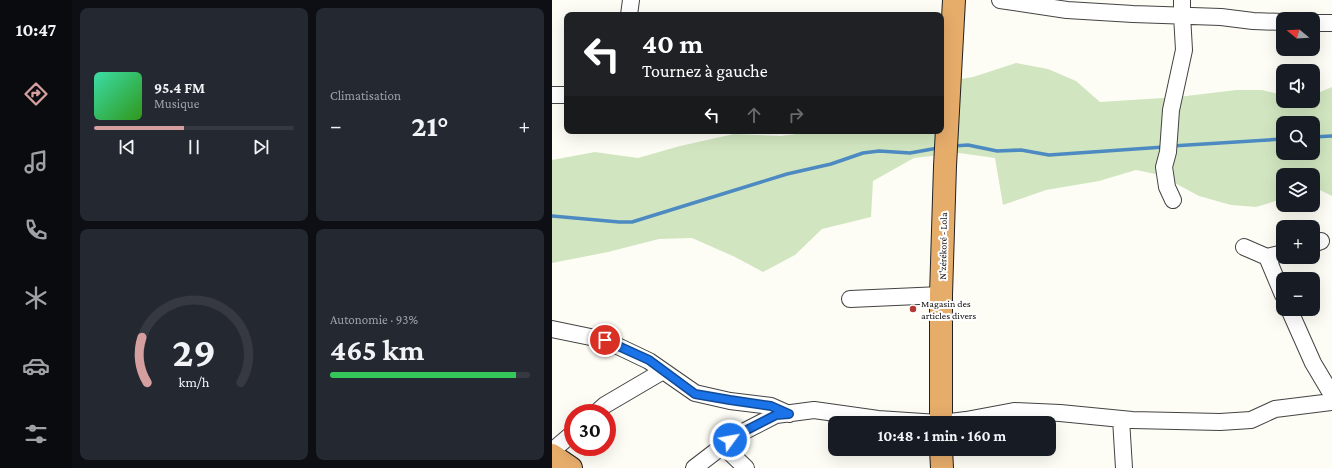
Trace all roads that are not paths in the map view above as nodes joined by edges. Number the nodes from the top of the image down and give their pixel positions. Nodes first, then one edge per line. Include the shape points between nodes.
1 (631, 0) edge
2 (954, 0) edge
3 (1000, 0) edge
4 (1182, 7) edge
5 (629, 12) edge
6 (1276, 22) edge
7 (1320, 23) edge
8 (1332, 23) edge
9 (946, 64) edge
10 (552, 95) edge
11 (564, 95) edge
12 (1173, 200) dead end
13 (1244, 247) dead end
14 (1276, 255) edge
15 (1267, 257) junction
16 (1276, 278) edge
17 (942, 294) junction
18 (850, 299) dead end
19 (1292, 316) edge
20 (552, 329) edge
21 (663, 371) junction
22 (1332, 395) edge
23 (1332, 402) edge
24 (608, 404) edge
25 (789, 414) junction
26 (857, 416) edge
27 (940, 416) edge
28 (987, 416) edge
29 (1121, 419) junction
30 (564, 441) edge
31 (723, 446) junction
32 (552, 451) edge
33 (552, 455) edge
34 (941, 456) edge
35 (571, 468) edge
36 (694, 468) edge
37 (746, 468) edge
38 (942, 468) edge
39 (1124, 468) edge

1 - 5 street
2 - 9 highway
3 - 4 street via 1067,10 1133,14
4 - 6 street via 1221,16
4 - 12 street via 1184,50 1171,110 1169,147 1164,167 1167,187
7 - 8 street
9 - 17 highway, N'zérékoré - Lola
10 - 11 street
13 - 15 street
14 - 15 street
15 - 16 street
17 - 18 street
17 - 27 highway, N'zérékoré - Lola
19 - 22 street via 1313,363
20 - 21 street via 605,340 649,360
21 - 24 street
21 - 25 street via 695,394 771,406
23 - 29 street via 1275,409 1251,420 1220,422
25 - 26 street via 814,410
25 - 31 street via 776,415 737,435
28 - 29 street via 1014,411
29 - 39 street
30 - 32 street
31 - 36 street
31 - 37 street
33 - 35 highway
34 - 38 highway

